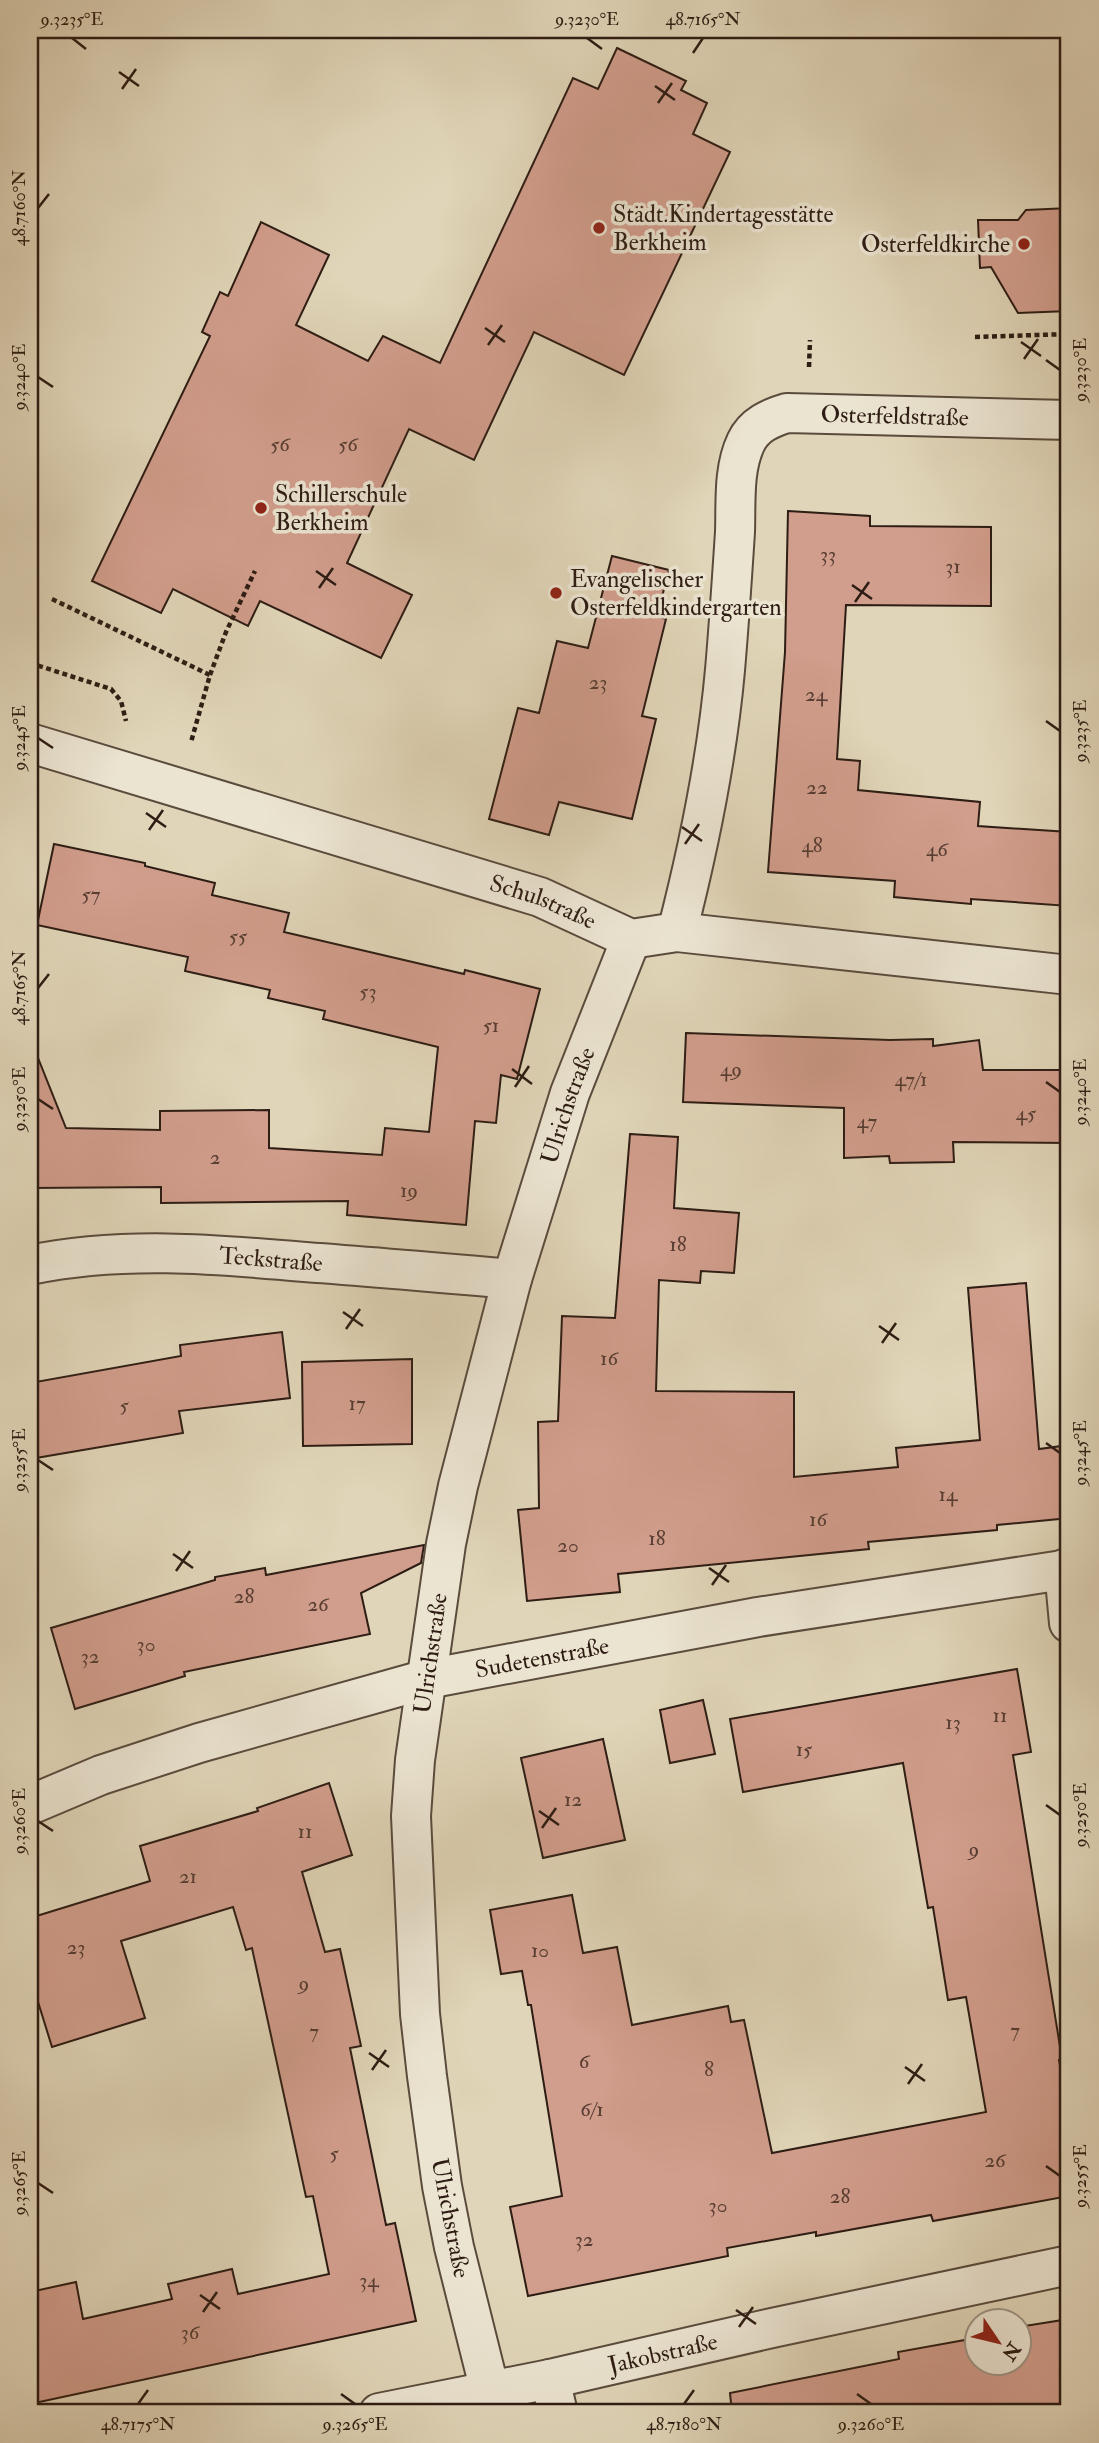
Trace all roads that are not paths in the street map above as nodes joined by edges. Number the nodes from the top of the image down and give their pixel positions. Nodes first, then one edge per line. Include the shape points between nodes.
1 (1069, 420) edge
2 (30, 743) edge
3 (677, 932) junction
4 (631, 939) junction
5 (1069, 975) edge
6 (30, 1265) edge
7 (512, 1279) junction
8 (1067, 1569) edge
9 (1069, 1623) edge
10 (427, 1679) junction
11 (30, 1805) edge
12 (1069, 2265) edge
13 (490, 2391) junction
14 (554, 2396) edge
15 (379, 2413) edge

1 - 3 street, Osterfeldstraße via 788,413 757,426 746,440 740,456 717,733 704,817
2 - 4 street, Schulstraße via 540,897
3 - 4 street
3 - 5 street
4 - 7 street, Ulrichstraße via 570,1093
6 - 7 street, Teckstraße via 128,1252 197,1254
7 - 10 street, Ulrichstraße via 458,1486
8 - 9 street
8 - 10 street, Sudetenstraße via 758,1617
10 - 11 street, Sudetenstraße via 199,1743 101,1775
10 - 13 street, Ulrichstraße via 411,1816 420,2014 442,2186
12 - 14 street, Jakobstraße via 772,2328
13 - 14 street, Jakobstraße
13 - 15 street, Jakobstraße

